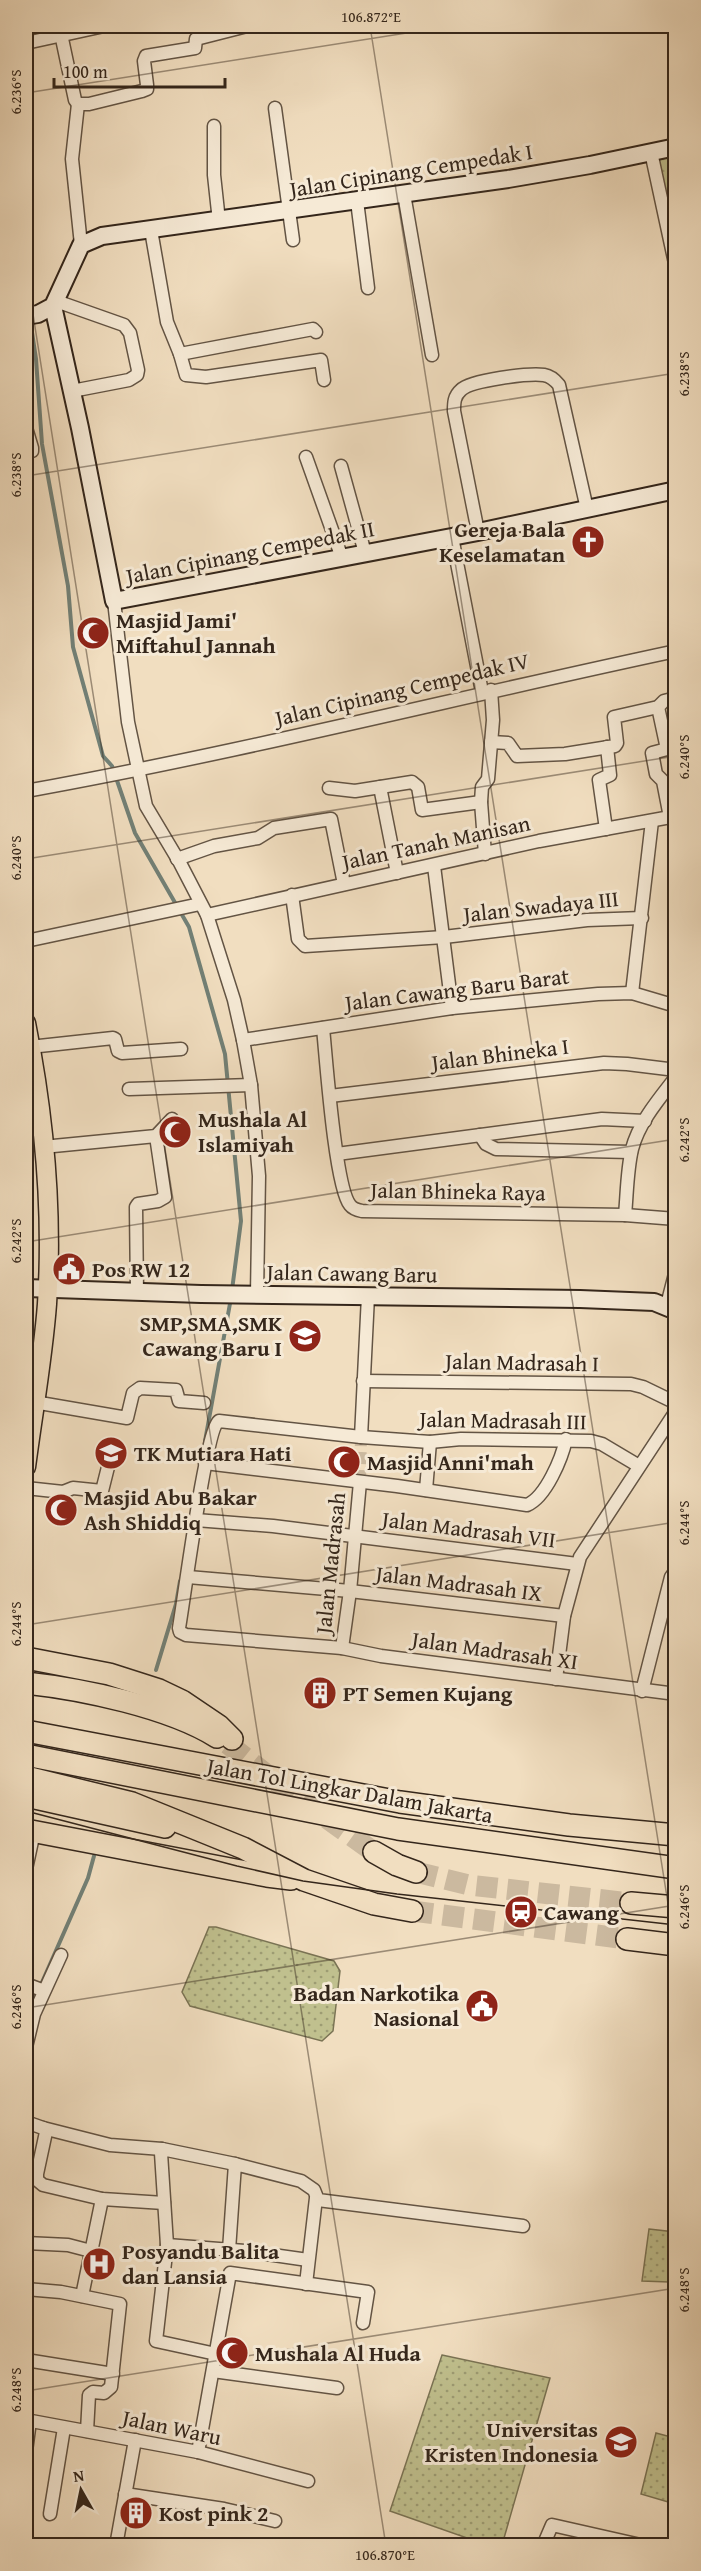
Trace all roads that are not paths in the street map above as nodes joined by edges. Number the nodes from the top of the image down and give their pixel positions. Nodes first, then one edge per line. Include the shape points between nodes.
1 (104, 26) edge
2 (193, 26) edge
3 (247, 26) edge
4 (80, 28) edge
5 (61, 34) junction
6 (196, 39) junction
7 (26, 43) edge
8 (78, 104) junction
9 (275, 108) dead end
10 (214, 126) dead end
11 (675, 147) edge
12 (651, 152) junction
13 (405, 194) junction
14 (357, 201) junction
15 (289, 212) junction
16 (219, 221) junction
17 (151, 230) junction
18 (293, 240) dead end
19 (81, 245) junction
20 (675, 268) edge
21 (368, 288) dead end
22 (55, 303) junction
23 (29, 316) edge
24 (316, 332) dead end
25 (180, 354) junction
26 (432, 355) dead end
27 (324, 380) dead end
28 (72, 391) junction
29 (26, 428) edge
30 (26, 453) edge
31 (306, 457) dead end
32 (341, 466) dead end
33 (675, 490) edge
34 (587, 509) junction
35 (478, 532) junction
36 (452, 537) junction
37 (365, 553) junction
38 (342, 558) junction
39 (114, 601) junction
40 (675, 651) edge
41 (487, 691) junction
42 (675, 698) edge
43 (658, 707) junction
44 (491, 742) junction
45 (607, 747) junction
46 (137, 768) junction
47 (380, 787) junction
48 (328, 788) dead end
49 (26, 791) edge
50 (481, 802) junction
51 (673, 816) edge
52 (652, 821) junction
53 (606, 829) junction
54 (485, 854) junction
55 (177, 859) junction
56 (434, 866) junction
57 (397, 873) junction
58 (344, 884) junction
59 (292, 895) junction
60 (203, 910) junction
61 (642, 918) junction
62 (444, 937) junction
63 (26, 941) edge
64 (632, 993) junction
65 (675, 1006) edge
66 (452, 1008) junction
67 (26, 1023) edge
68 (323, 1028) junction
69 (243, 1040) junction
70 (30, 1047) junction
71 (181, 1049) dead end
72 (675, 1071) edge
73 (675, 1077) edge
74 (251, 1085) junction
75 (129, 1089) dead end
76 (330, 1096) junction
77 (172, 1119) dead end
78 (645, 1121) junction
79 (480, 1135) junction
80 (156, 1136) junction
81 (44, 1147) junction
82 (631, 1152) junction
83 (337, 1154) junction
84 (625, 1215) junction
85 (675, 1219) edge
86 (675, 1270) edge
87 (26, 1288) edge
88 (47, 1290) junction
89 (137, 1293) junction
90 (257, 1294) junction
91 (368, 1296) junction
92 (671, 1308) edge
93 (363, 1381) junction
94 (34, 1402) junction
95 (204, 1403) dead end
96 (675, 1403) edge
97 (675, 1411) edge
98 (361, 1437) junction
99 (566, 1439) junction
100 (430, 1442) junction
101 (109, 1463) dead end
102 (205, 1463) junction
103 (639, 1466) junction
104 (26, 1467) edge
105 (360, 1482) junction
106 (26, 1488) edge
107 (426, 1490) junction
108 (196, 1520) junction
109 (356, 1536) junction
110 (577, 1564) junction
111 (674, 1576) edge
112 (188, 1577) junction
113 (350, 1591) junction
114 (564, 1616) junction
115 (342, 1648) junction
116 (29, 1660) edge
117 (556, 1679) junction
118 (35, 1684) edge
119 (642, 1691) junction
120 (675, 1694) edge
121 (32, 1733) edge
122 (31, 1756) edge
123 (26, 1777) edge
124 (26, 1796) edge
125 (30, 1831) edge
126 (675, 1836) edge
127 (224, 1840) junction
128 (374, 1852) tunnel mouth
129 (626, 1860) junction
130 (675, 1863) edge
131 (675, 1868) edge
132 (26, 1869) edge
133 (416, 1872) tunnel mouth
134 (304, 1880) junction
135 (631, 1903) tunnel mouth
136 (675, 1906) edge
137 (412, 1911) tunnel mouth
138 (627, 1939) tunnel mouth
139 (675, 1945) edge
140 (62, 1955) dead end
141 (26, 2047) edge
142 (26, 2122) edge
143 (43, 2127) junction
144 (162, 2149) junction
145 (235, 2164) junction
146 (316, 2198) junction
147 (102, 2199) junction
148 (164, 2203) junction
149 (523, 2226) dead end
150 (26, 2243) edge
151 (167, 2245) junction
152 (229, 2250) junction
153 (91, 2251) junction
154 (308, 2260) junction
155 (306, 2284) junction
156 (26, 2289) edge
157 (82, 2296) junction
158 (363, 2323) dead end
159 (216, 2354) junction
160 (26, 2360) edge
161 (213, 2371) junction
162 (113, 2374) junction
163 (337, 2388) dead end
164 (28, 2421) edge
165 (64, 2428) junction
166 (87, 2431) junction
167 (135, 2440) junction
168 (26, 2451) edge
169 (198, 2452) junction
170 (308, 2481) dead end
171 (125, 2494) junction
172 (50, 2514) dead end
173 (275, 2521) dead end
174 (116, 2546) edge
175 (543, 2546) edge
176 (645, 2546) edge

1 - 4 street
2 - 6 street
3 - 6 street
4 - 5 street
5 - 7 street
5 - 8 street
6 - 8 street via 195,48 146,56 147,89
8 - 19 street via 72,159
9 - 15 street
10 - 16 street
11 - 12 street, Jalan Cipinang Cempedak I
12 - 13 street, Jalan Cipinang Cempedak I
12 - 20 street
13 - 14 street, Jalan Cipinang Cempedak I
13 - 26 street
14 - 15 street, Jalan Cipinang Cempedak I
14 - 21 street
15 - 16 street, Jalan Cipinang Cempedak I
15 - 18 street
16 - 17 street, Jalan Cipinang Cempedak I
17 - 19 street, Jalan Cipinang Cempedak I via 102,236
17 - 25 street via 167,322
19 - 22 street
22 - 23 street
22 - 28 street, Jalan Cipinang Cempedak II
22 - 28 street via 123,325 130,333 138,370 129,380
24 - 25 street via 292,332
25 - 27 street via 186,375 206,377 321,360
28 - 39 street, Jalan Cipinang Cempedak II
29 - 30 street via 32,448
31 - 38 street
32 - 37 street
33 - 34 street, Jalan Cipinang Cempedak II
34 - 35 street, Jalan Cipinang Cempedak II
34 - 35 street via 560,385 546,375 475,384 459,392 454,399 454,411
35 - 36 street, Jalan Cipinang Cempedak II
36 - 37 street, Jalan Cipinang Cempedak II
36 - 41 street
37 - 38 street, Jalan Cipinang Cempedak II
38 - 39 street, Jalan Cipinang Cempedak II
39 - 46 street
40 - 41 street, Jalan Cipinang Cempedak IV
41 - 44 street via 493,720
41 - 46 street, Jalan Cipinang Cempedak IV
42 - 43 street
43 - 45 street via 614,717 617,744
43 - 51 street via 667,749 652,753
44 - 45 street via 508,743 517,756
44 - 50 street via 488,779
45 - 53 street via 610,775 599,780
46 - 49 street, Jalan Cipinang Cempedak IV
46 - 55 street via 146,806
47 - 48 street
47 - 50 street via 414,782 424,810
47 - 57 street
50 - 54 street
51 - 52 street, Jalan Tanah Manisan
52 - 53 street, Jalan Tanah Manisan
52 - 61 street
53 - 54 street, Jalan Tanah Manisan
54 - 56 street, Jalan Tanah Manisan
55 - 58 street via 214,846 258,838 274,828 331,819
55 - 60 street
56 - 57 street, Jalan Tanah Manisan
56 - 62 street
57 - 58 street, Jalan Tanah Manisan
58 - 59 street, Jalan Tanah Manisan
59 - 60 street, Jalan Tanah Manisan
59 - 62 street, Jalan Swadaya III via 298,939 305,946
60 - 63 street, Jalan Tanah Manisan via 177,909
60 - 69 street via 234,1000
61 - 62 street, Jalan Swadaya III via 587,920
61 - 64 street
62 - 66 street
64 - 65 street, Jalan Cawang Baru Barat
64 - 66 street, Jalan Cawang Baru Barat
66 - 68 street, Jalan Cawang Baru Barat
67 - 70 main road
68 - 69 street, Jalan Cawang Baru Barat
68 - 76 street, Jalan Bhineka Raya
69 - 74 street
70 - 71 street via 113,1038 122,1053
70 - 81 main road
72 - 76 street, Jalan Bhineka I via 604,1064
73 - 78 street
74 - 75 street
74 - 90 street via 259,1176
76 - 83 street, Jalan Bhineka Raya
77 - 80 street
78 - 79 street via 602,1119
78 - 82 street
79 - 82 street via 496,1149
79 - 83 street
80 - 81 street
80 - 89 street via 165,1197 136,1207
81 - 88 main road
82 - 84 street
83 - 84 street, Jalan Bhineka Raya via 349,1204 362,1211
84 - 85 street, Jalan Bhineka Raya
86 - 92 street
87 - 88 street, Jalan Cawang Baru
88 - 89 street, Jalan Cawang Baru
88 - 94 main road
89 - 90 street, Jalan Cawang Baru
90 - 91 street, Jalan Cawang Baru
91 - 92 street, Jalan Cawang Baru via 580,1299 654,1302
91 - 93 street
93 - 96 street, Jalan Madrasah I via 631,1384
93 - 98 street
94 - 95 street via 127,1418 133,1393 140,1388 176,1390 179,1401
94 - 104 main road
97 - 103 street
98 - 100 street, Jalan Madrasah III
98 - 102 street, Jalan Madrasah III via 223,1421 216,1423
99 - 100 street, Jalan Madrasah III
99 - 103 street, Jalan Madrasah III via 602,1444
99 - 107 street via 561,1460 530,1504
100 - 107 street
101 - 106 street via 102,1491
102 - 105 street
102 - 108 street
103 - 110 street
105 - 107 street
105 - 109 street, Jalan Madrasah
108 - 109 street, Jalan Madrasah VII
108 - 112 street
109 - 110 street, Jalan Madrasah VII
109 - 113 street, Jalan Madrasah
110 - 114 street
111 - 119 street
112 - 113 street, Jalan Madrasah IX
112 - 115 street, Jalan Madrasah XI via 180,1632 186,1635
113 - 114 street, Jalan Madrasah IX
113 - 115 street, Jalan Madrasah
114 - 117 street
115 - 117 street, Jalan Madrasah XI
116 - 118 highway via 109,1674 159,1690 219,1726 230,1742 97,1694
117 - 119 street, Jalan Madrasah XI
119 - 120 street, Jalan Madrasah XI
121 - 126 highway, Jalan Tol Lingkar Dalam Jakarta via 400,1802
122 - 129 highway, Jalan Tol Lingkar Dalam Jakarta via 398,1829
123 - 127 highway via 132,1803
124 - 127 highway
125 - 132 street
125 - 134 highway
127 - 134 highway
128 - 133 highway
129 - 130 highway
129 - 131 highway
134 - 137 highway via 374,1904
135 - 136 highway
138 - 139 highway
140 - 141 street via 34,2014
142 - 143 street
143 - 144 street via 110,2145
143 - 147 street via 46,2132 37,2180 43,2185
144 - 145 street
144 - 148 street
145 - 146 street via 301,2181 314,2190
145 - 152 street
146 - 149 street
146 - 154 street
147 - 148 street
147 - 153 street
148 - 151 street
150 - 153 street via 68,2245
151 - 152 street
151 - 159 street via 156,2341
152 - 154 street
153 - 157 street
154 - 155 street
155 - 158 street via 368,2292
155 - 159 street via 230,2273
156 - 157 street
157 - 162 street via 120,2304
159 - 161 street
160 - 162 street
161 - 163 street
161 - 169 street
162 - 166 street via 109,2391 89,2395
164 - 165 street, Jalan Waru
164 - 168 street
165 - 166 street, Jalan Waru
165 - 172 street
166 - 167 street, Jalan Waru
167 - 169 street, Jalan Waru
167 - 171 street
169 - 170 street, Jalan Waru
171 - 173 street
171 - 174 street
175 - 176 street via 552,2525

